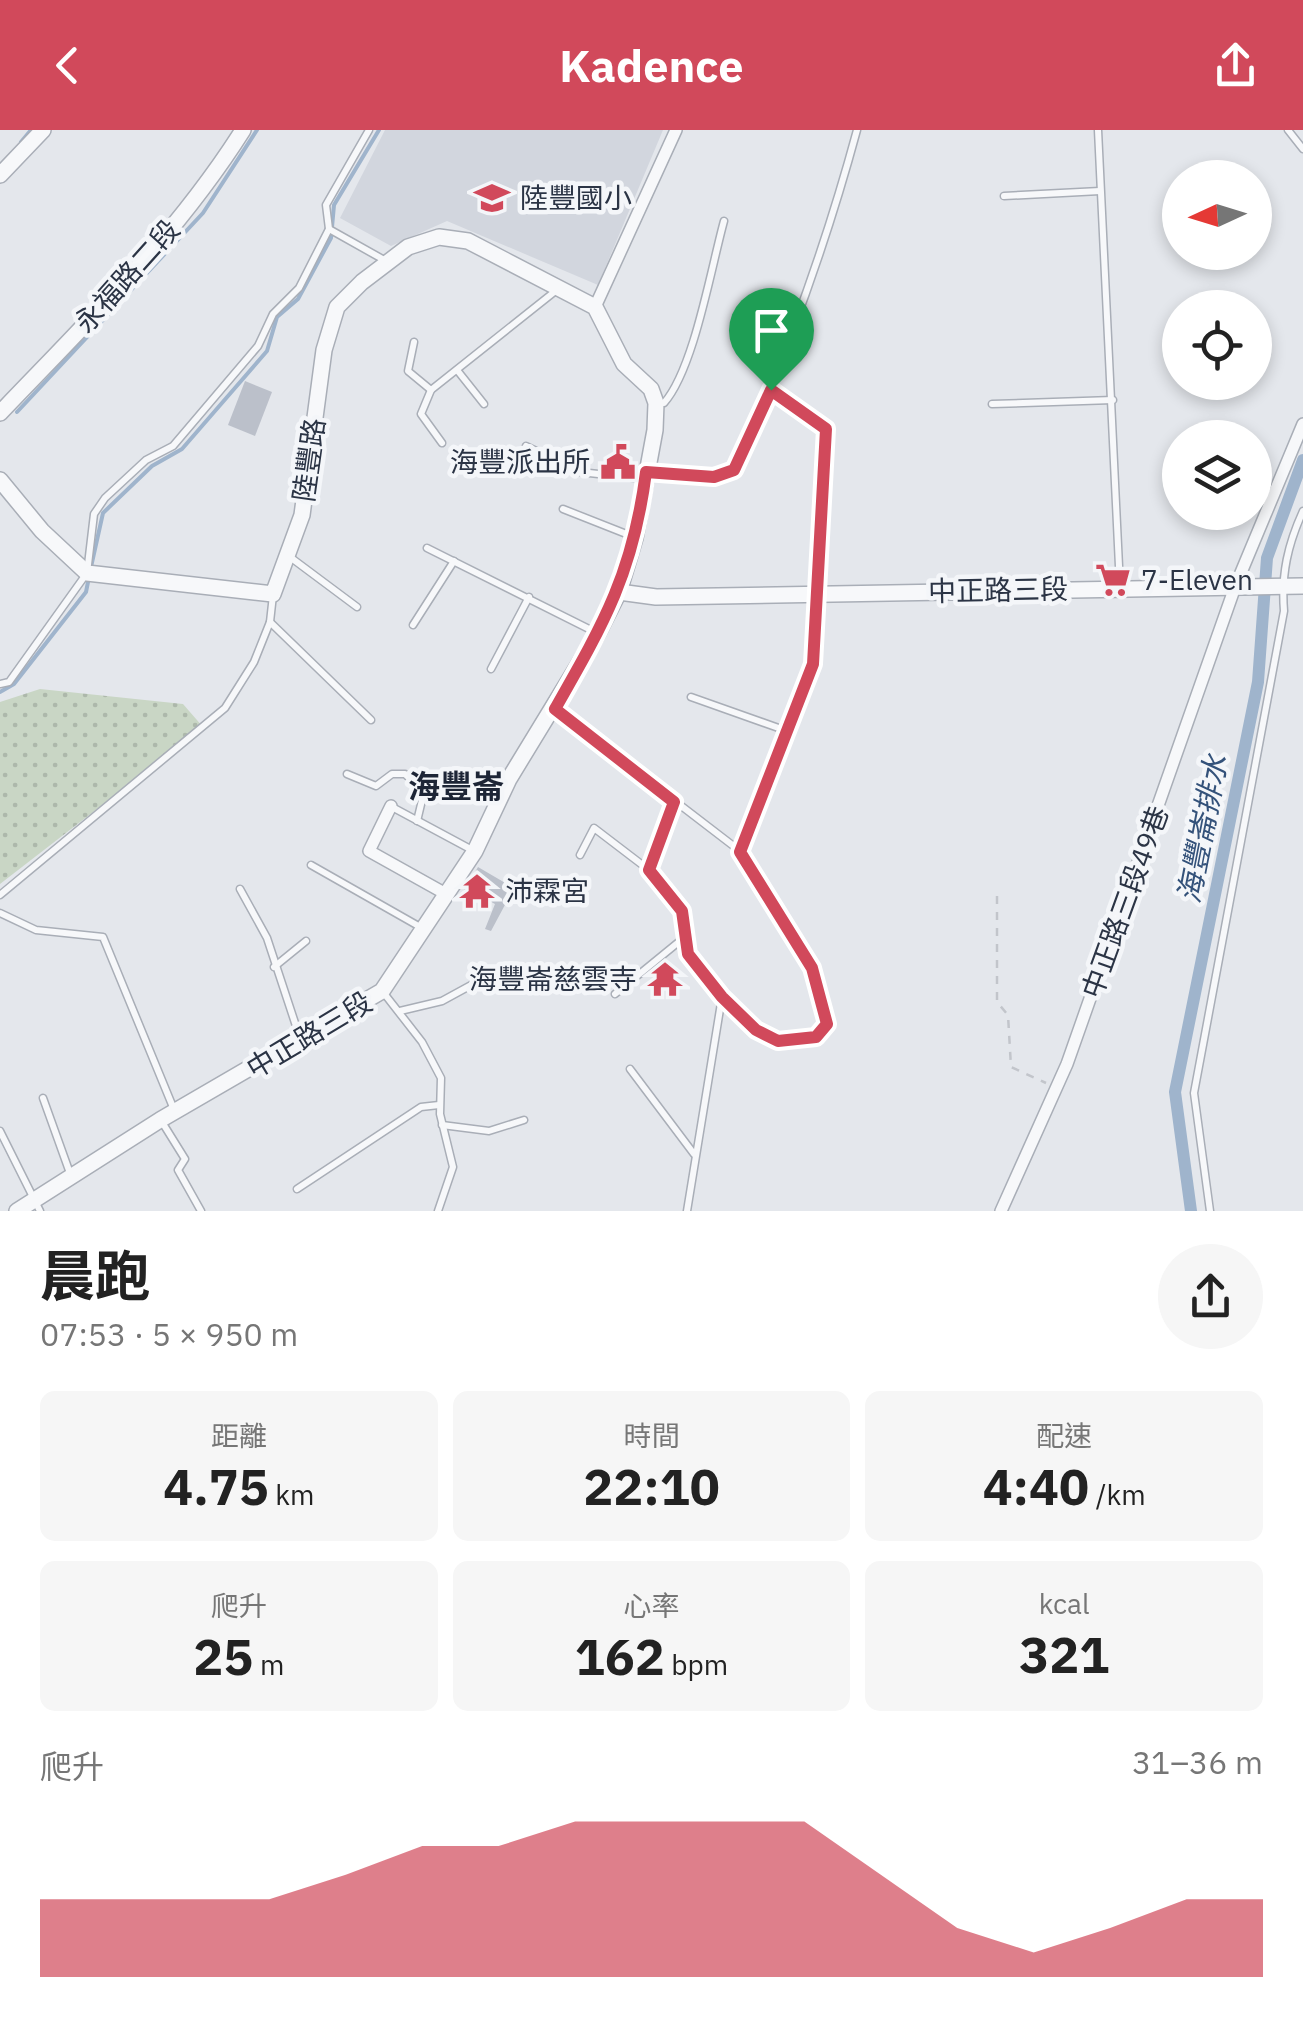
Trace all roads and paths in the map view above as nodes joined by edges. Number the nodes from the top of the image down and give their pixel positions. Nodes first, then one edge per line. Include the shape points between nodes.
1 (42, 130) edge
2 (243, 130) edge
3 (370, 130) edge
4 (676, 130) edge
5 (857, 130) edge
6 (1098, 130) edge
7 (1288, 130) edge
8 (1303, 149) edge
9 (0, 175) edge
10 (1100, 191) junction
11 (1004, 196) dead end
12 (724, 221) dead end
13 (329, 229) junction
14 (387, 262) junction
15 (558, 289) junction
16 (594, 307) junction
17 (414, 342) dead end
18 (457, 370) junction
19 (432, 390) junction
20 (771, 390) junction
21 (1114, 400) junction
22 (656, 402) junction
23 (484, 404) dead end
24 (992, 404) dead end
25 (0, 413) edge
26 (1303, 424) edge
27 (442, 443) dead end
28 (526, 446) dead end
29 (645, 476) junction
30 (0, 480) edge
31 (563, 509) dead end
32 (1303, 511) edge
33 (635, 538) junction
34 (427, 548) dead end
35 (288, 555) junction
36 (454, 561) junction
37 (87, 573) junction
38 (1303, 586) edge
39 (1242, 587) junction
40 (1279, 587) junction
41 (1120, 588) junction
42 (619, 592) junction
43 (273, 594) junction
44 (818, 595) junction
45 (529, 598) junction
46 (358, 607) dead end
47 (270, 622) junction
48 (413, 625) dead end
49 (598, 633) junction
50 (491, 669) dead end
51 (0, 684) edge
52 (691, 698) dead end
53 (555, 709) junction
54 (371, 720) dead end
55 (787, 730) junction
56 (348, 774) dead end
57 (674, 802) junction
58 (391, 806) joint
59 (418, 820) junction
60 (475, 852) junction
61 (740, 852) junction
62 (580, 855) dead end
63 (311, 865) dead end
64 (649, 870) junction
65 (240, 889) dead end
66 (446, 894) junction
67 (0, 895) edge
68 (996, 896) dead end
69 (0, 912) edge
70 (423, 929) junction
71 (686, 936) junction
72 (306, 942) dead end
73 (274, 967) junction
74 (486, 977) dead end
75 (382, 991) junction
76 (615, 994) dead end
77 (722, 997) junction
78 (399, 1012) junction
79 (301, 1041) junction
80 (630, 1069) dead end
81 (1056, 1088) junction
82 (43, 1098) dead end
83 (440, 1104) junction
84 (168, 1117) junction
85 (524, 1120) dead end
86 (442, 1125) junction
87 (0, 1131) edge
88 (695, 1155) junction
89 (72, 1177) junction
90 (297, 1188) dead end
91 (37, 1206) edge
92 (688, 1210) edge
93 (17, 1211) edge
94 (202, 1211) edge
95 (438, 1211) edge
96 (1001, 1211) edge
97 (1210, 1211) edge

1 - 9 street
2 - 25 street, 永福路二段 via 150,256
3 - 13 lane via 326,205
4 - 16 street
5 - 20 lane via 824,249
6 - 10 lane
7 - 8 lane
10 - 11 lane
10 - 21 lane
12 - 22 lane via 686,365 671,395
13 - 14 lane
13 - 37 lane via 299,288 273,314 258,346 216,398 173,446 146,460 105,498 94,514
14 - 15 street, 陸豐路 via 439,237 468,241
14 - 35 street, 陸豐路 via 337,307 324,350 302,515
15 - 16 street, 陸豐路
15 - 18 lane
16 - 22 street via 624,364
17 - 19 lane via 408,371
18 - 19 lane
18 - 23 lane
19 - 27 lane via 421,414
20 - 29 lane via 734,470 714,477
20 - 44 lane via 826,429
21 - 24 lane
21 - 41 lane
22 - 29 street
26 - 39 street, 中正路三段49巷
28 - 29 lane via 580,472
29 - 33 street
30 - 37 street
31 - 33 lane
32 - 40 lane
33 - 42 street
34 - 36 lane
35 - 43 street, 陸豐路
35 - 46 lane
36 - 45 lane
36 - 48 lane
37 - 43 street
37 - 51 lane via 9,682
38 - 40 street
39 - 40 street, 中正路三段
39 - 41 street, 中正路三段
39 - 81 street, 中正路三段49巷
40 - 97 lane via 1284,611 1194,1093
41 - 44 street, 中正路三段
42 - 44 street, 中正路三段 via 656,598
42 - 49 street, 中正路三段
43 - 47 lane
44 - 55 lane via 813,664
45 - 49 lane
45 - 50 lane
47 - 54 lane
47 - 67 lane via 225,708
49 - 53 street, 中正路三段
52 - 55 lane
53 - 57 lane
53 - 60 street, 中正路三段 via 510,778
55 - 61 lane
56 - 59 lane via 376,786 405,774 424,792
57 - 61 lane
57 - 64 lane
58 - 59 lane
58 - 66 street via 368,851
59 - 60 lane
60 - 66 street, 中正路三段
61 - 77 lane via 812,968 827,1024 816,1037 778,1041
62 - 64 lane via 594,828
63 - 70 lane
64 - 71 lane via 682,911
65 - 73 lane via 267,938
66 - 70 street, 中正路三段
68 - 81 path via 997,1002 1008,1015 1010,1067
69 - 84 lane via 36,930 102,937
70 - 75 street, 中正路三段
71 - 76 lane
71 - 77 lane via 688,954
72 - 73 lane
73 - 79 lane
74 - 78 lane via 442,1001
75 - 78 lane
75 - 79 street, 中正路三段
77 - 88 lane
78 - 83 lane via 441,1078
79 - 84 street, 中正路三段
80 - 88 lane
81 - 96 street, 中正路三段49巷
82 - 89 lane
83 - 86 lane
83 - 90 lane via 420,1107
84 - 89 street, 中正路三段
84 - 94 lane via 185,1159 178,1170
85 - 86 lane via 489,1131
86 - 95 lane via 453,1167
87 - 91 lane
88 - 92 lane
89 - 91 street, 中正路三段
91 - 93 street, 中正路三段

